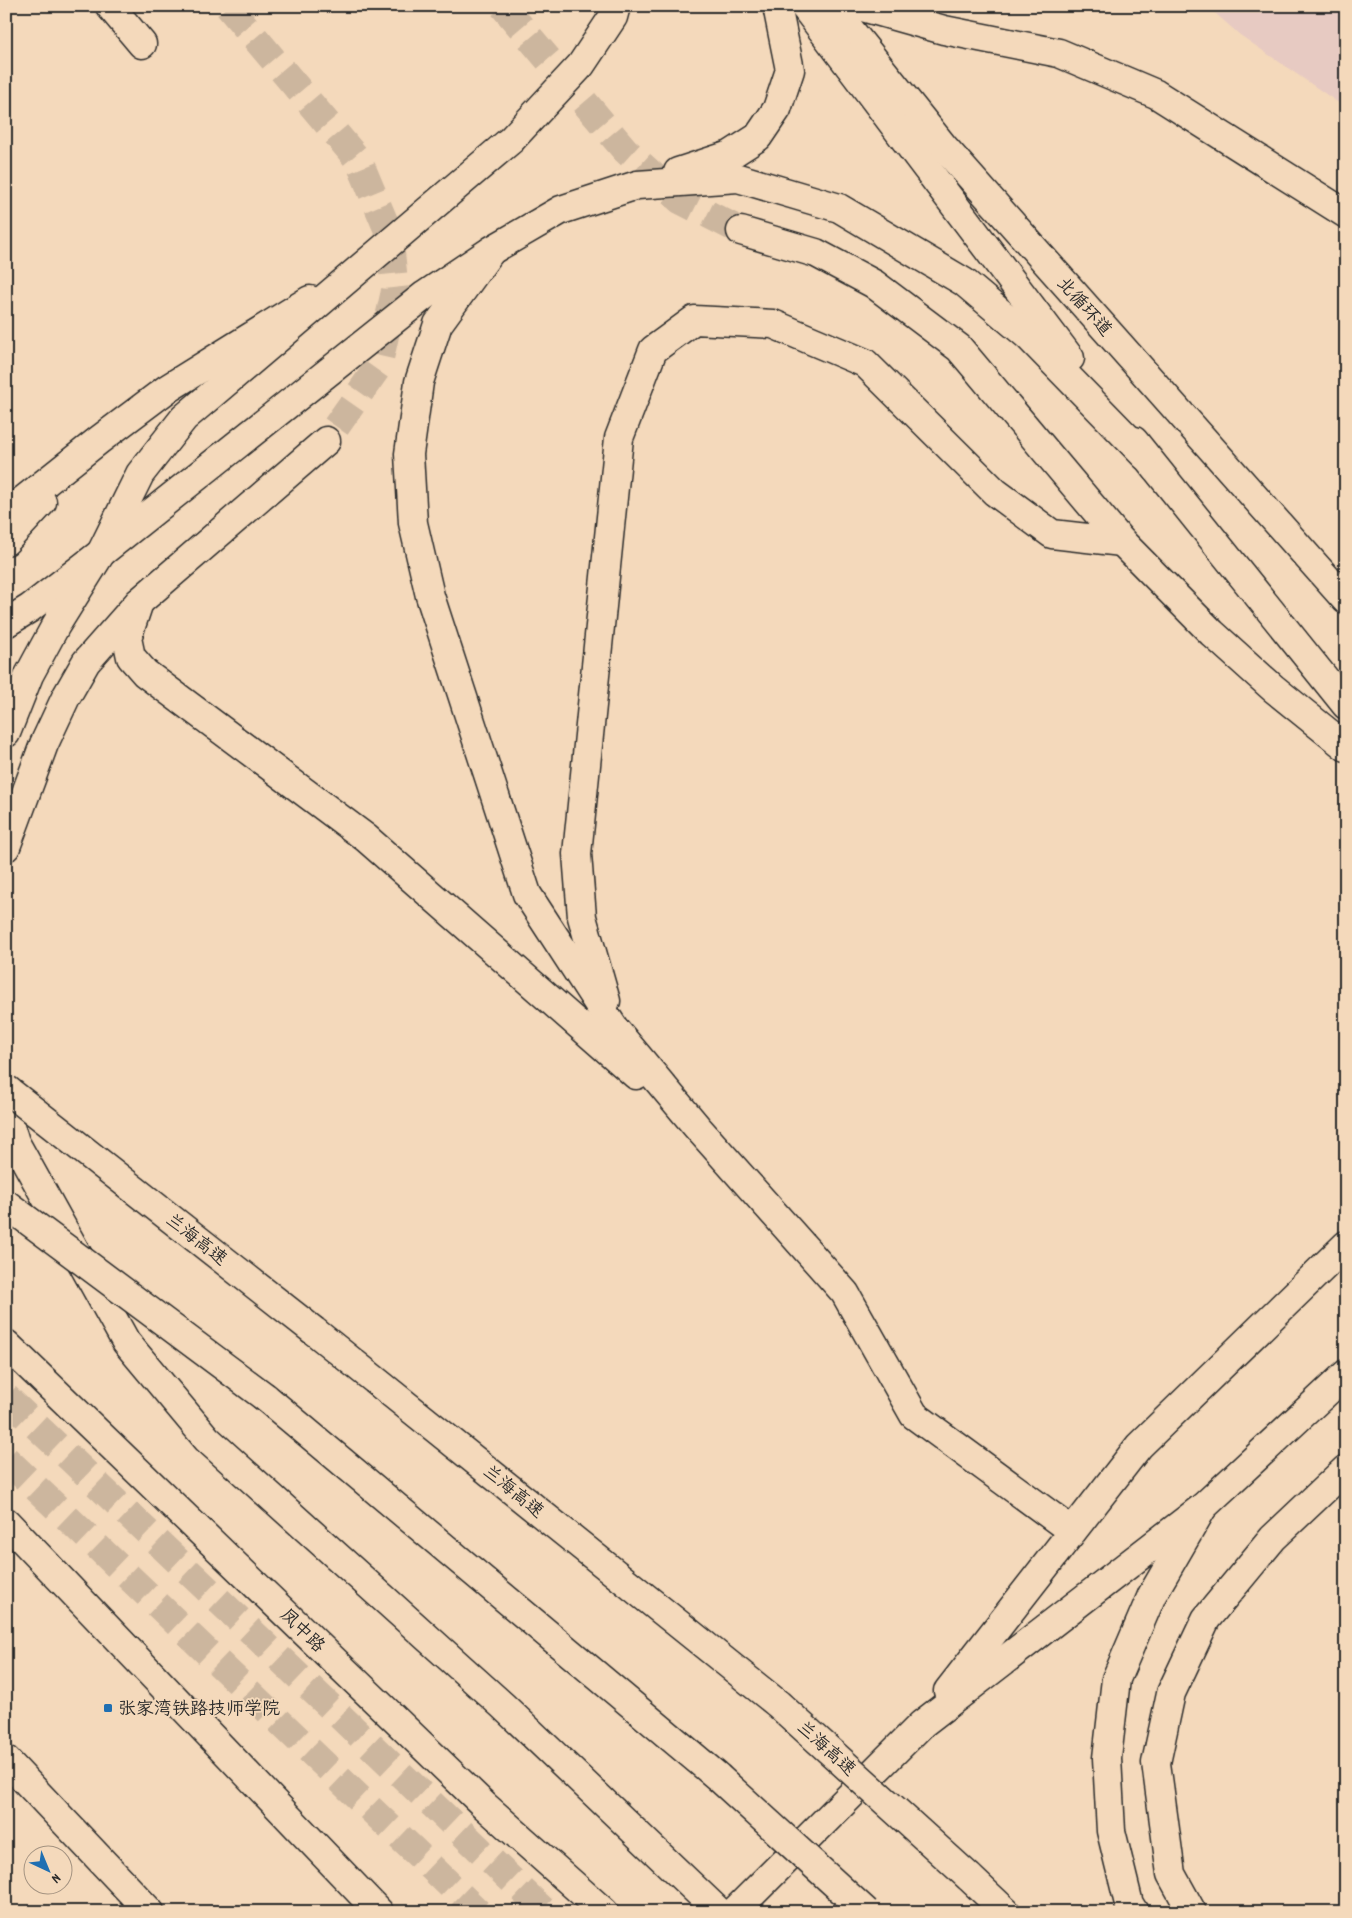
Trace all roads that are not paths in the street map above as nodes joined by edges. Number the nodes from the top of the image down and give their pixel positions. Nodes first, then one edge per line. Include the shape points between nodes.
1 (110, 6) edge
2 (616, 6) edge
3 (777, 6) edge
4 (804, 6) edge
5 (832, 6) edge
6 (859, 6) edge
7 (142, 44) dead end
8 (637, 185) junction
9 (1346, 214) edge
10 (741, 231) tunnel mouth
11 (492, 250) junction
12 (350, 276) junction
13 (98, 440) junction
14 (326, 441) tunnel mouth
15 (1145, 456) junction
16 (6, 514) edge
17 (6, 541) edge
18 (1122, 542) junction
19 (101, 553) junction
20 (1346, 600) edge
21 (139, 602) junction
22 (6, 623) edge
23 (1346, 705) edge
24 (6, 733) edge
25 (1346, 747) edge
26 (6, 847) edge
27 (614, 1028) junction
28 (6, 1089) edge
29 (6, 1113) edge
30 (697, 1127) junction
31 (6, 1204) edge
32 (1346, 1245) edge
33 (6, 1344) edge
34 (1346, 1374) edge
35 (1346, 1469) edge
36 (1203, 1507) junction
37 (6, 1522) edge
38 (1072, 1531) junction
39 (922, 1724) junction
40 (6, 1760) edge
41 (372, 1908) edge
42 (150, 1912) edge
43 (604, 1912) edge
44 (719, 1912) edge
45 (734, 1912) edge
46 (866, 1912) edge
47 (1006, 1912) edge
48 (1134, 1912) edge
49 (1192, 1912) edge

1 - 7 main road
2 - 12 main road, bridge via 580,65 512,140
3 - 8 main road via 790,70 777,109 758,137 730,155
4 - 15 main road
5 - 20 main road, 北循环道 via 943,146
6 - 9 main road via 944,30 1059,53 1147,90
8 - 11 main road via 561,210
8 - 15 main road via 738,178 839,208 964,282 1028,336
10 - 18 main road via 816,253 874,284 959,348
11 - 19 main road via 425,295
11 - 27 main road via 438,324 419,382 409,454 413,523 430,596 527,894
12 - 13 main road via 167,389
12 - 19 main road via 184,418 140,474
13 - 16 main road
13 - 17 main road
14 - 21 main road
15 - 23 main road
18 - 25 main road via 1212,633
18 - 27 main road via 1052,534 995,492 865,364 773,324 694,320 653,350 618,438 577,854 582,916
19 - 22 main road
19 - 24 main road via 29,675
21 - 26 main road via 86,662 66,697 44,744
21 - 30 main road via 128,638 131,657 145,672 366,838
27 - 30 main road
28 - 47 main road, 兰海高速, bridge via 314,1331 778,1704
29 - 44 main road via 15,1142 126,1342 207,1439 502,1705
30 - 38 main road via 845,1293 914,1415
31 - 46 main road, bridge via 265,1397 718,1776
32 - 38 main road via 1139,1446
33 - 43 main road, 凤中路 via 485,1806
34 - 36 main road
35 - 49 main road via 1273,1538 1206,1619 1171,1693 1156,1764 1171,1874
36 - 39 main road
36 - 48 main road via 1152,1595 1116,1679 1107,1758 1111,1831 1129,1904
37 - 41 main road
38 - 39 main road
39 - 45 main road
40 - 42 main road

